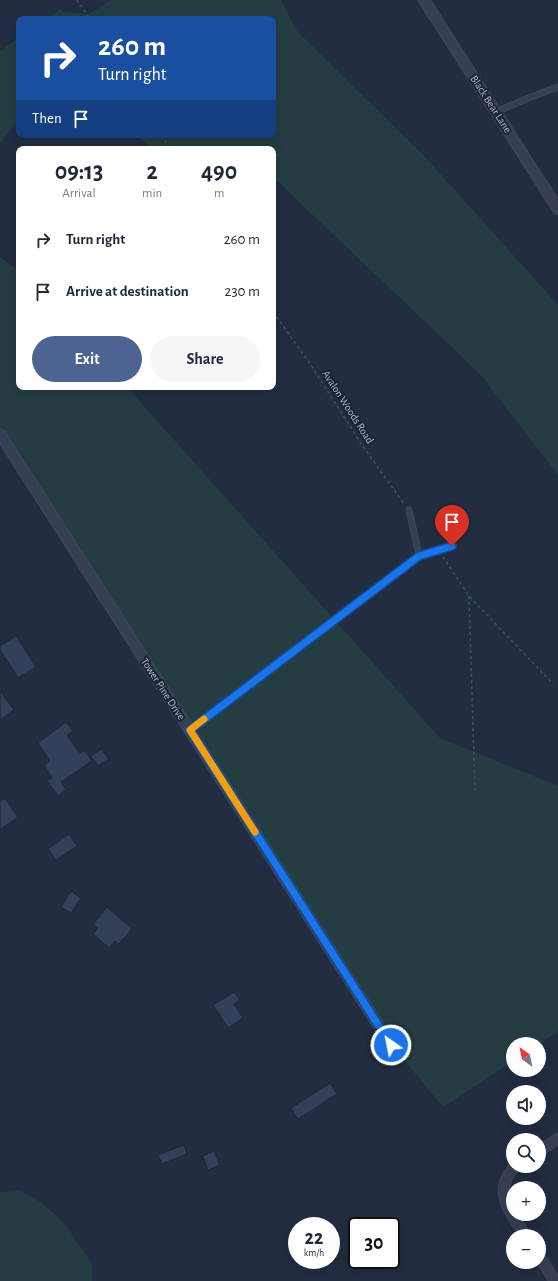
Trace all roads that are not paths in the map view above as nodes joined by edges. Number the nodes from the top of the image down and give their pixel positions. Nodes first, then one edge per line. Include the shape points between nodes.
1 (424, 0) edge
2 (558, 87) edge
3 (496, 112) junction
4 (558, 209) edge
5 (0, 434) edge
6 (409, 510) road end
7 (452, 546) dead end
8 (419, 556) junction
9 (190, 730) junction
10 (391, 1045) dead end
11 (558, 1139) edge
12 (546, 1147) edge
13 (509, 1173) edge
14 (522, 1229) edge
15 (546, 1267) edge
16 (555, 1281) edge

1 - 3 street, Black Bear Lane
2 - 3 lane
3 - 4 street, Black Bear Lane
5 - 9 street, Tower Pine Drive
6 - 8 lane
7 - 8 lane
8 - 9 lane
9 - 10 street, Tower Pine Drive
11 - 12 street
13 - 14 street via 503,1185 505,1203
15 - 16 street

